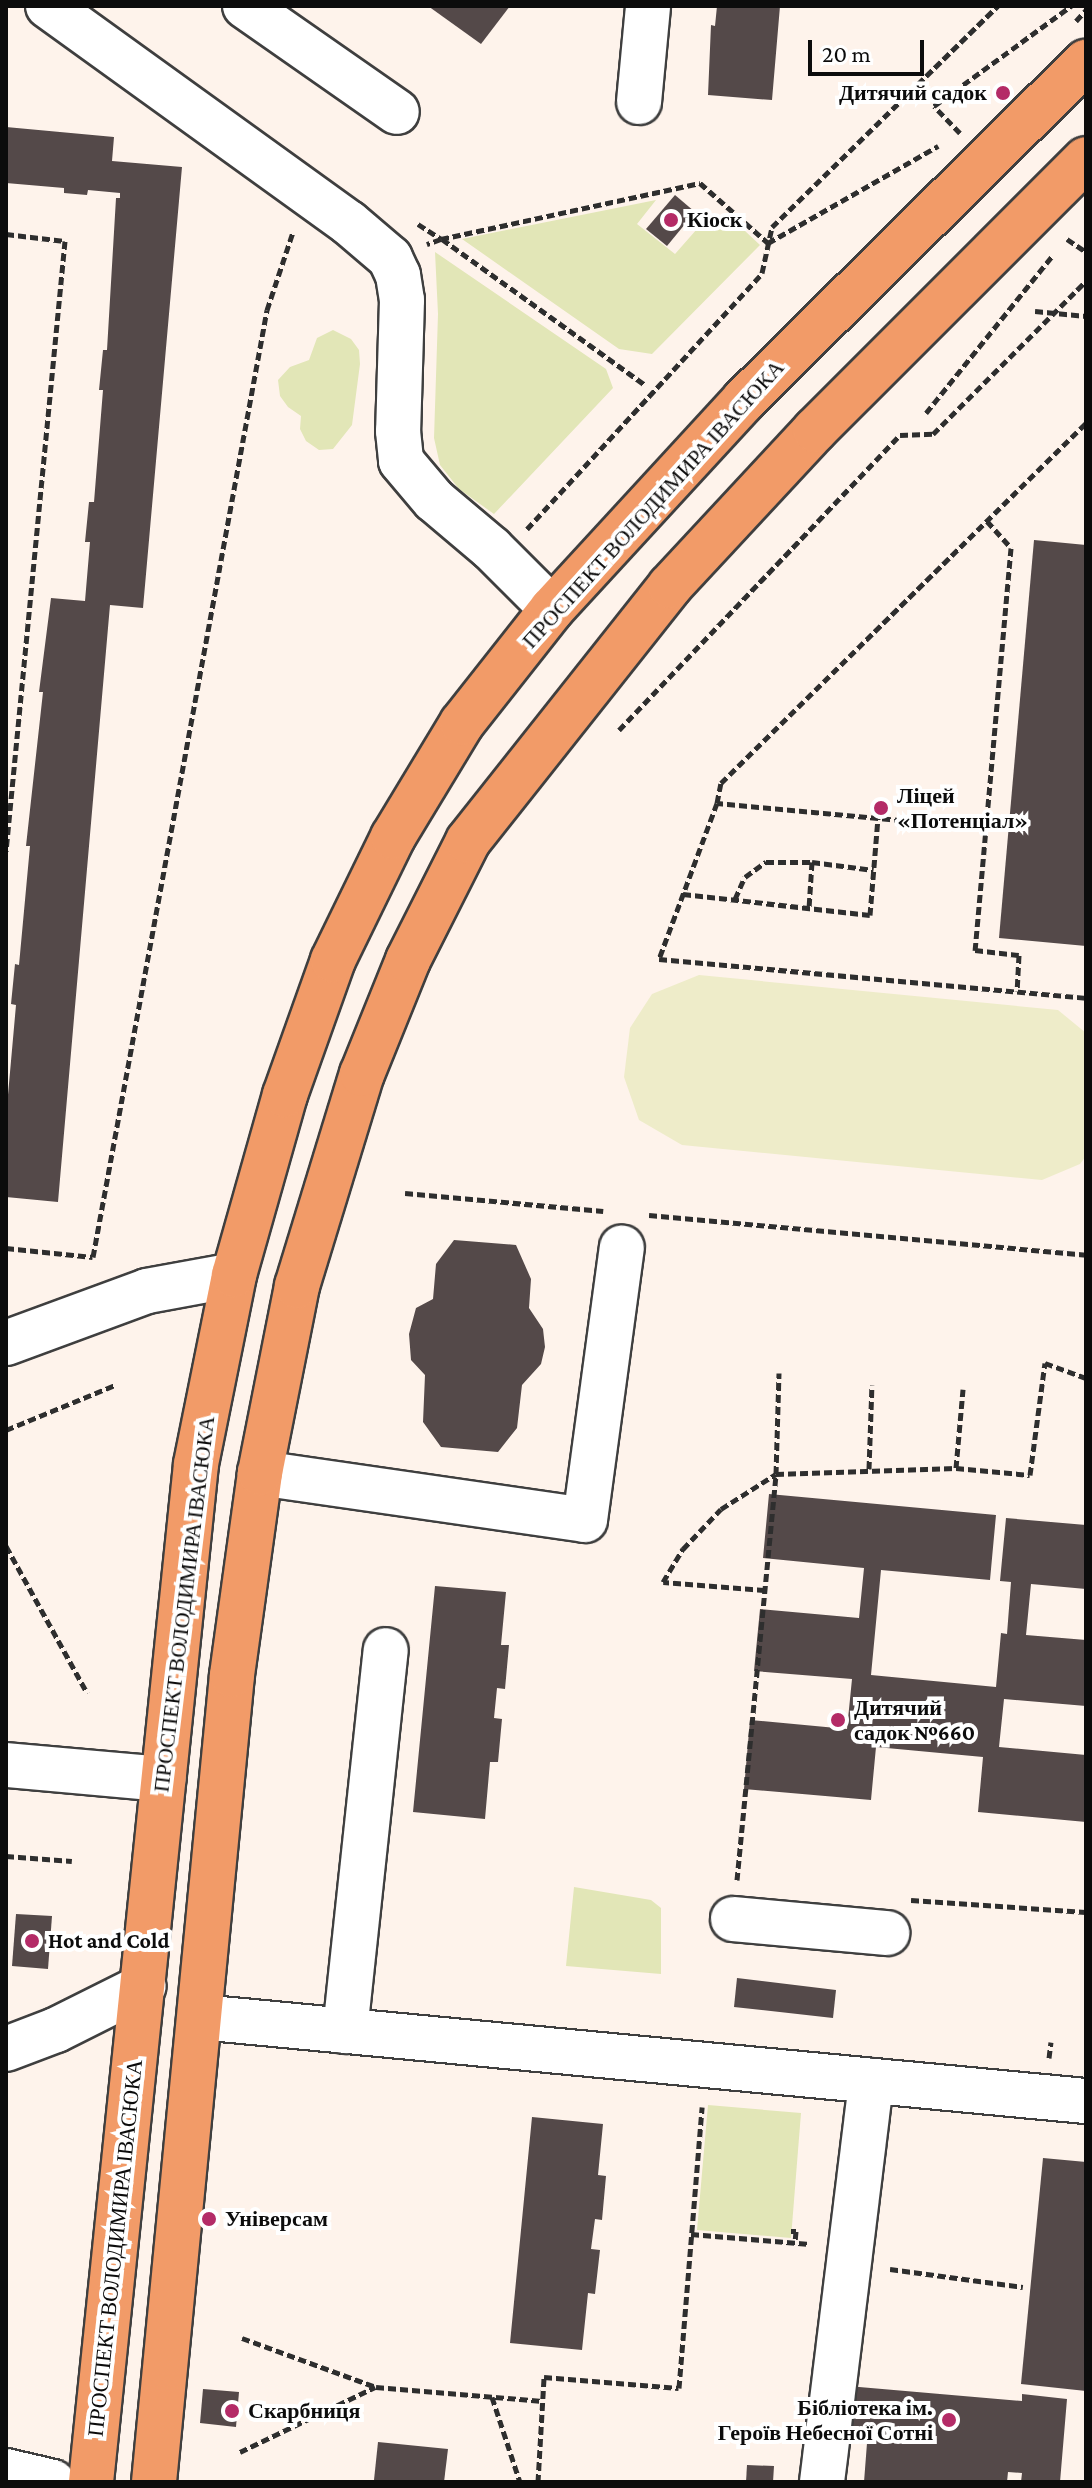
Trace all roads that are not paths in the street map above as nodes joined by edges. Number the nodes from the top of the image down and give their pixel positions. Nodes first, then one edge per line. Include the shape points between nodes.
1 (48, 6) edge
2 (245, 6) edge
3 (648, 6) edge
4 (1086, 62) edge
5 (639, 102) dead end
6 (397, 112) dead end
7 (1086, 159) edge
8 (552, 609) junction
9 (619, 1225) road end
10 (234, 1275) junction
11 (6, 1343) edge
12 (260, 1473) junction
13 (386, 1650) dead end
14 (6, 1765) edge
15 (163, 1779) junction
16 (897, 1916) road end
17 (733, 1919) road end
18 (144, 1986) junction
19 (200, 2017) junction
20 (345, 2031) junction
21 (6, 2049) edge
22 (871, 2081) junction
23 (1086, 2101) edge
24 (6, 2471) edge
25 (53, 2482) edge
26 (91, 2482) edge
27 (154, 2482) edge
28 (822, 2482) edge

1 - 8 lane via 390,258 402,300 401,461 434,500
2 - 6 lane
3 - 5 lane
4 - 8 main road, ПРОСПЕКТ ВОЛОДИМИРА ІВАСЮКА via 744,400
7 - 12 main road via 815,430 670,586 468,841 408,960 362,1074 297,1286
8 - 10 main road, ПРОСПЕКТ ВОЛОДИМИРА ІВАСЮКА via 462,723 393,837 333,960 285,1095
9 - 12 lane via 585,1520
10 - 11 lane via 147,1291
10 - 15 main road, ПРОСПЕКТ ВОЛОДИМИРА ІВАСЮКА via 196,1464
12 - 19 main road via 232,1675
13 - 20 lane
14 - 15 lane
15 - 18 main road, ПРОСПЕКТ ВОЛОДИМИРА ІВАСЮКА
16 - 17 lane
18 - 21 lane
18 - 26 main road, ПРОСПЕКТ ВОЛОДИМИРА ІВАСЮКА
19 - 20 lane
19 - 27 main road
20 - 22 lane
22 - 23 lane
22 - 28 lane
24 - 25 lane

